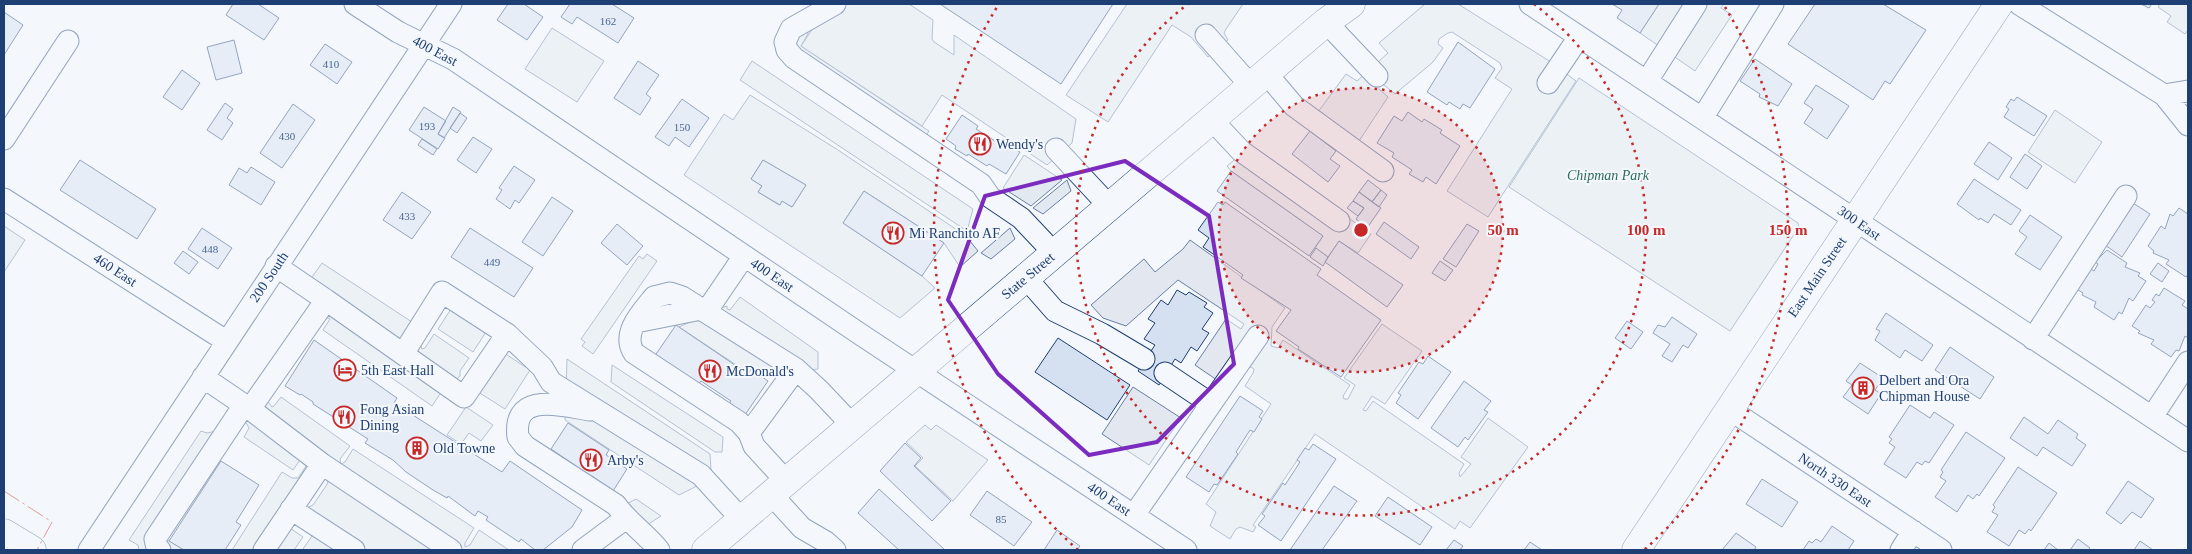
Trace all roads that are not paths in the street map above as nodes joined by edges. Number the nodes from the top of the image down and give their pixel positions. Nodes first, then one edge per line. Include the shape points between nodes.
1 (355, 4) edge
2 (451, 4) edge
3 (835, 4) edge
4 (1351, 4) edge
5 (1696, 4) edge
6 (1773, 4) edge
7 (1998, 4) edge
8 (2019, 4) edge
9 (1541, 7) edge
10 (1326, 22) junction
11 (1206, 35) dead end
12 (1579, 37) junction
13 (68, 41) dead end
14 (424, 45) junction
15 (1377, 76) dead end
16 (1259, 80) junction
17 (1647, 81) junction
18 (1548, 83) dead end
19 (2188, 91) edge
20 (2164, 95) junction
21 (1703, 117) junction
22 (1212, 120) junction
23 (2188, 125) edge
24 (4, 139) edge
25 (1056, 149) dead end
26 (1383, 171) dead end
27 (2126, 196) dead end
28 (4, 199) edge
29 (1110, 207) junction
30 (1855, 220) junction
31 (1339, 221) dead end
32 (1054, 254) junction
33 (744, 256) junction
34 (276, 266) junction
35 (1026, 278) junction
36 (326, 300) junction
37 (704, 311) junction
38 (507, 334) junction
39 (1258, 336) dead end
40 (2033, 339) junction
41 (226, 341) junction
42 (403, 354) junction
43 (1144, 359) dead end
44 (2188, 362) edge
45 (796, 369) junction
46 (917, 371) junction
47 (1165, 373) dead end
48 (203, 377) junction
49 (1211, 404) junction
50 (247, 407) junction
51 (1729, 409) junction
52 (597, 411) junction
53 (2152, 417) junction
54 (852, 425) junction
55 (750, 434) junction
56 (2188, 441) edge
57 (322, 464) junction
58 (779, 488) junction
59 (291, 509) junction
60 (1134, 516) junction
61 (626, 518) junction
62 (742, 520) junction
63 (1913, 532) junction
64 (4, 533) edge
65 (32, 550) edge
66 (89, 550) edge
67 (160, 550) edge
68 (264, 550) edge
69 (354, 550) edge
70 (451, 550) edge
71 (583, 550) edge
72 (659, 550) edge
73 (709, 550) edge
74 (835, 550) edge
75 (1186, 550) edge
76 (1636, 550) edge
77 (1901, 550) edge
78 (1942, 550) edge

1 - 14 street, 400 East
2 - 14 street, 200 South
3 - 32 street via 791,29 786,42 787,50 794,58 980,184 990,197 1021,218
4 - 10 main road, State Street
5 - 17 street
6 - 21 street
7 - 30 main road, East Main Street
8 - 20 street
9 - 12 street, 300 East
10 - 15 street
10 - 16 main road, State Street
11 - 16 street
12 - 17 street, 300 East
12 - 18 street
13 - 24 street
14 - 33 street, 400 East via 452,59
14 - 34 street, 200 South
16 - 22 main road, State Street
16 - 26 street
17 - 21 street, 300 East
19 - 20 street
20 - 23 street
21 - 30 street, 300 East
22 - 29 main road, State Street
22 - 31 street via 1241,151
25 - 29 street
27 - 40 street
28 - 41 street, 460 East
29 - 32 main road, State Street
30 - 40 street, 300 East
30 - 51 main road, East Main Street
32 - 35 main road, State Street
33 - 37 street
33 - 46 street, 400 East
34 - 36 street
34 - 41 street, 200 South
35 - 43 street via 1055,311
35 - 46 main road, State Street
36 - 42 street
36 - 50 street
37 - 45 street
37 - 55 street via 676,294 664,293 654,297 630,332 629,341 634,353 739,422
38 - 42 street via 442,292
38 - 42 street via 464,397
38 - 52 street via 542,367 551,382
39 - 49 street
40 - 53 street, 300 East
41 - 48 street, 200 South
44 - 53 street
45 - 54 street
45 - 55 street
46 - 54 main road, State Street
46 - 60 street, 400 East
47 - 49 street
48 - 50 street
48 - 66 street, 200 South
49 - 60 street
50 - 57 street
50 - 67 street via 155,539
51 - 63 street, North 330 East
51 - 76 main road, East Main Street
52 - 61 street via 535,404 521,416 518,437 525,446 616,505
52 - 62 street via 702,475
53 - 56 street, 300 East
54 - 58 main road, State Street
55 - 58 street
57 - 59 street
57 - 70 street
58 - 62 main road, State Street
58 - 74 street via 802,528
59 - 68 street
59 - 69 street
60 - 75 street, 400 East
61 - 71 street
61 - 72 street
62 - 73 main road, State Street
63 - 77 street
63 - 78 street, North 330 East
64 - 65 main road

